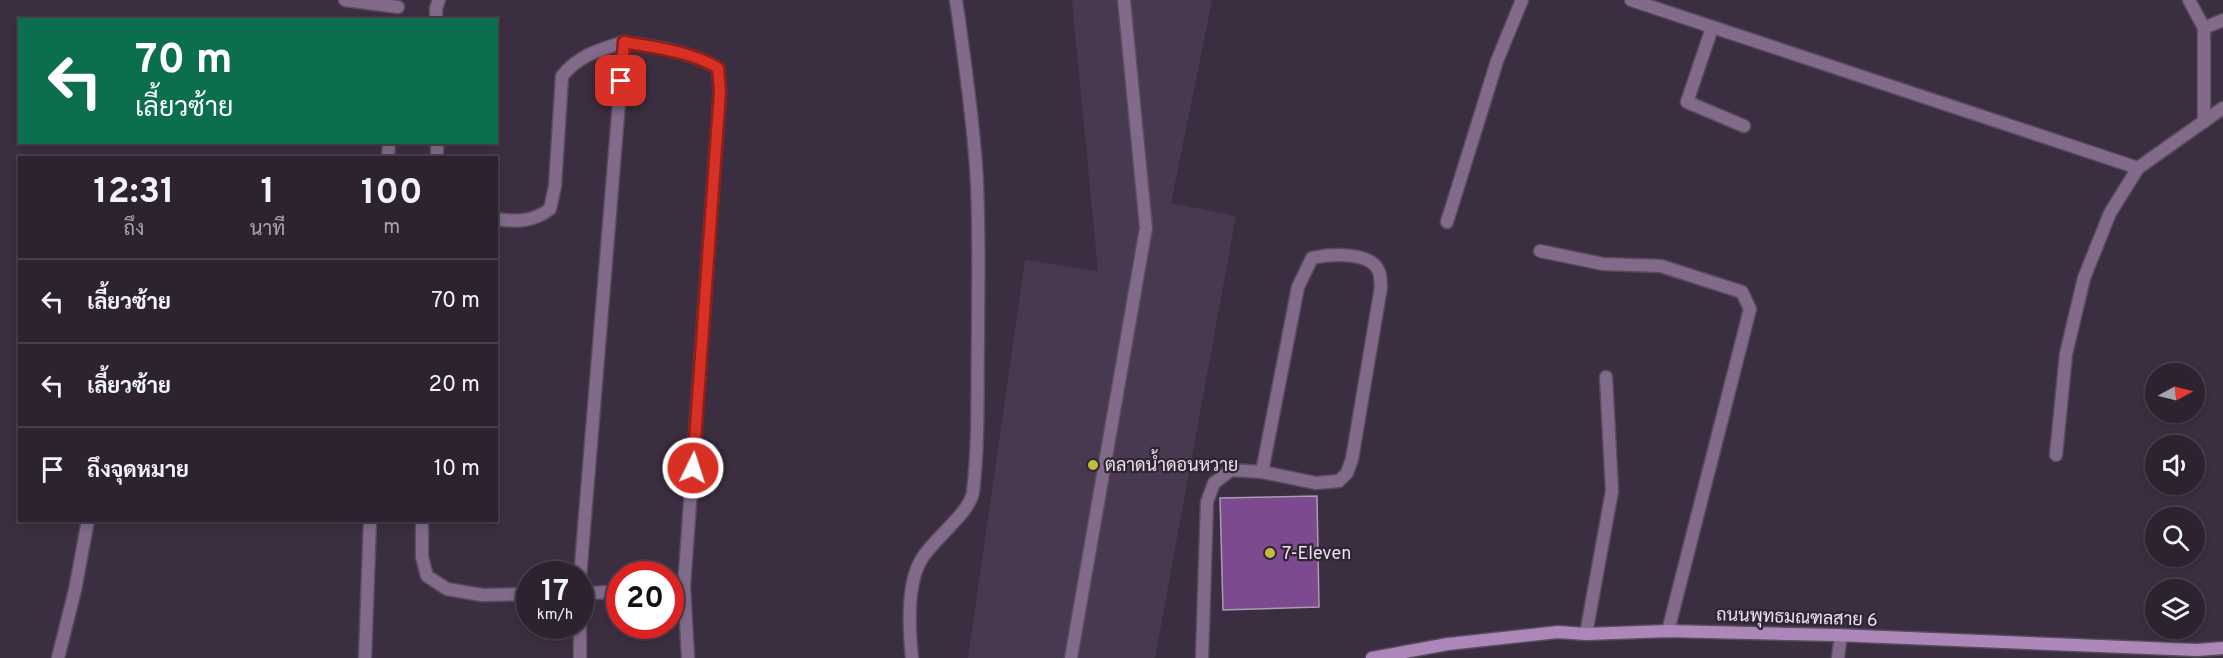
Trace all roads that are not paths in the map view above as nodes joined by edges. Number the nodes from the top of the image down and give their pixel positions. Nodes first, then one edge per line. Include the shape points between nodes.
1 (345, 0) edge
2 (439, 0) edge
3 (956, 0) edge
4 (1124, 0) edge
5 (1522, 0) edge
6 (1631, 0) edge
7 (2189, 0) edge
8 (398, 9) edge
9 (436, 18) edge
10 (2223, 20) edge
11 (1712, 28) junction
12 (2204, 28) junction
13 (624, 42) junction
14 (2223, 108) edge
15 (2204, 122) junction
16 (1744, 126) dead end
17 (2138, 168) junction
18 (498, 219) edge
19 (1447, 222) dead end
20 (1540, 251) dead end
21 (1606, 377) dead end
22 (2056, 455) dead end
23 (1262, 472) junction
24 (88, 522) edge
25 (370, 522) edge
26 (422, 522) edge
27 (581, 561) edge
28 (684, 586) joint
29 (516, 594) edge
30 (1668, 631) junction
31 (1586, 634) junction
32 (1841, 635) junction
33 (580, 639) edge
34 (2223, 648) edge
35 (58, 658) edge
36 (365, 658) edge
37 (580, 658) edge
38 (688, 658) edge
39 (912, 658) edge
40 (1071, 658) edge
41 (1202, 658) edge
42 (1372, 658) edge
43 (1838, 658) edge

1 - 8 street
2 - 9 street
3 - 39 street via 976,167 977,440 973,496 920,561 910,595
4 - 40 street via 1146,228
5 - 19 street via 1497,61
6 - 11 street
7 - 12 street
10 - 12 street
11 - 16 street via 1687,102
11 - 17 street
12 - 15 street
13 - 18 street via 590,53 562,76 555,186 549,209 540,216 517,222
13 - 27 street
13 - 28 street via 701,58 718,68 720,91
14 - 15 street
15 - 17 street
17 - 22 street via 2110,213 2084,278 2066,354
20 - 30 street via 1603,264 1660,266 1742,292 1750,309
21 - 31 street via 1612,491
23 - 23 street via 1304,271 1312,258 1344,255 1367,259 1379,270 1381,287 1347,473 1339,481 1316,483
23 - 41 street via 1231,470 1214,483 1210,493
24 - 35 street
25 - 36 street
26 - 29 street via 422,557 427,576 447,589 482,595
28 - 38 street
30 - 31 main road, ถนนพุทธมณฑลสาย 6
30 - 32 main road, ถนนพุทธมณฑลสาย 6
31 - 42 main road, ถนนพุทธมณฑลสาย 6 via 1558,632 1448,644
32 - 34 main road, ถนนพุทธมณฑลสาย 6
32 - 43 street
33 - 37 street

